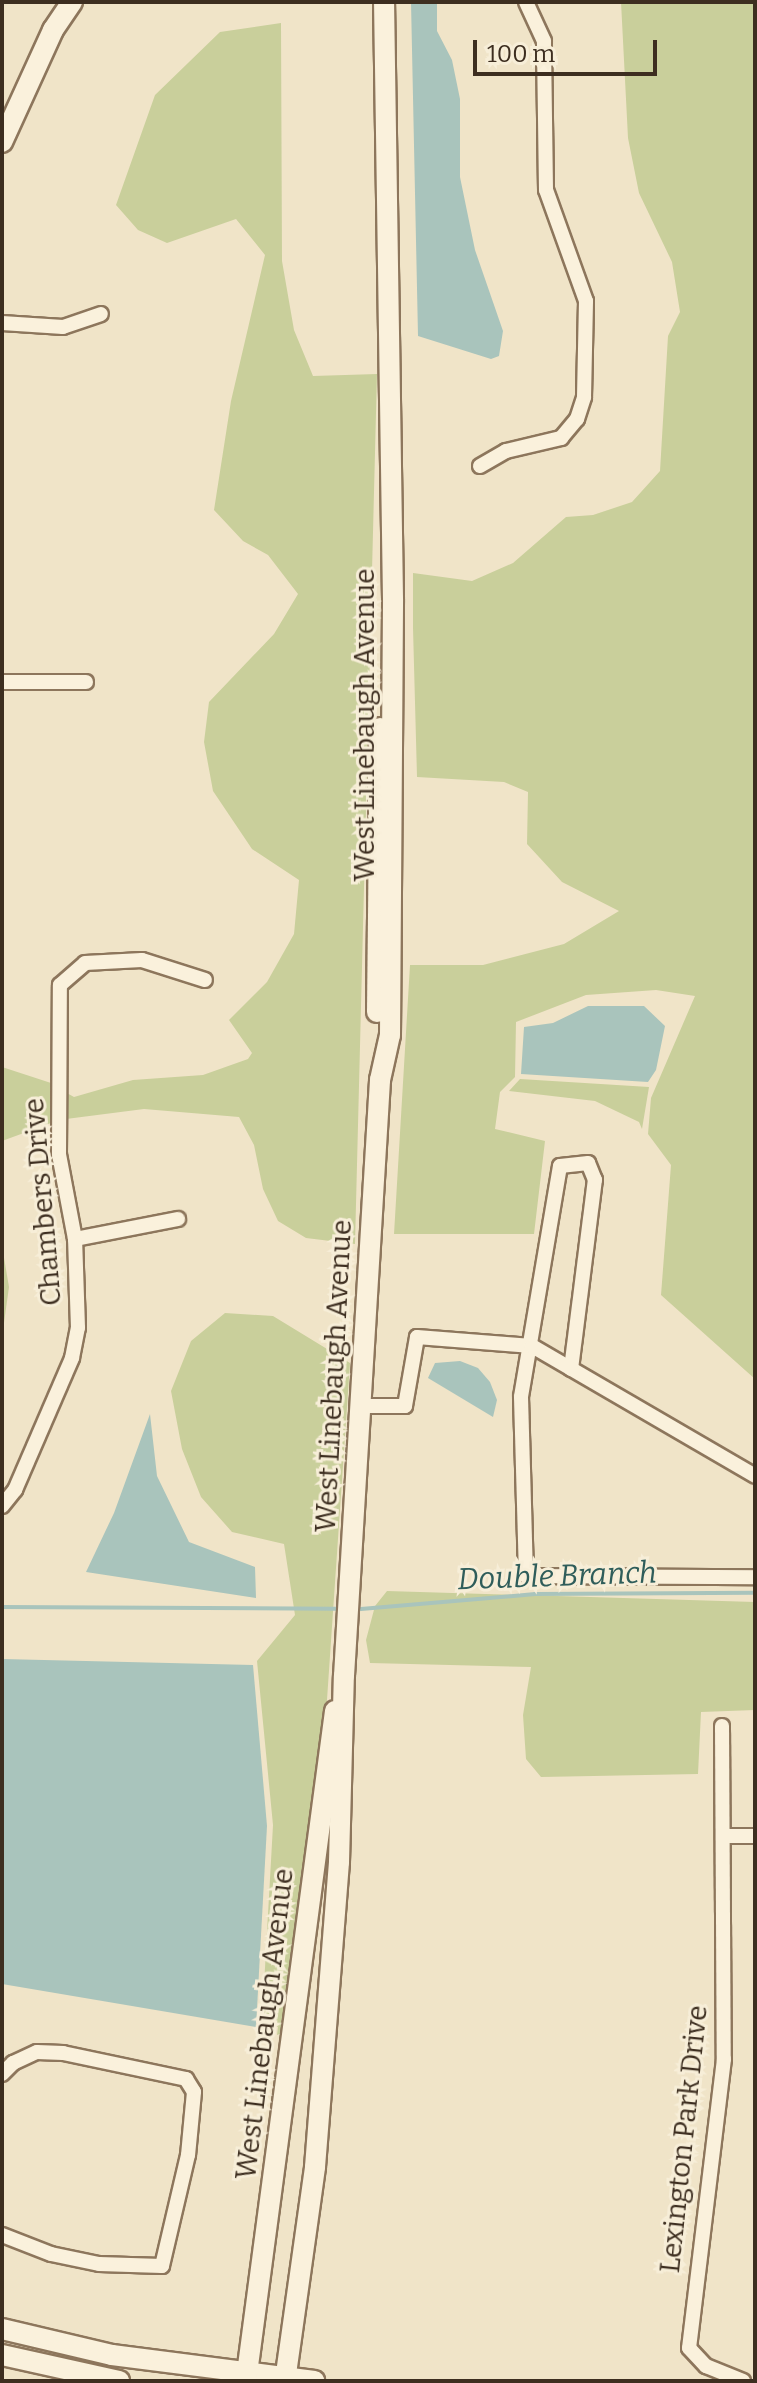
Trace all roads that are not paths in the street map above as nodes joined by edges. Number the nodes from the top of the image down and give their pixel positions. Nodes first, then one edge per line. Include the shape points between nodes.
1 (72, 2) edge
2 (384, 2) edge
3 (526, 2) edge
4 (2, 142) edge
5 (101, 314) dead end
6 (2, 323) edge
7 (480, 466) dead end
8 (2, 682) edge
9 (86, 682) dead end
10 (205, 980) dead end
11 (178, 1219) dead end
12 (75, 1239) junction
13 (532, 1346) junction
14 (571, 1369) junction
15 (361, 1406) junction
16 (755, 1476) edge
17 (2, 1506) edge
18 (755, 1577) edge
19 (344, 1676) junction
20 (722, 1726) dead end
21 (724, 1836) junction
22 (755, 1836) edge
23 (299, 1992) junction
24 (328, 1995) junction
25 (2, 2074) edge
26 (2, 2235) edge
27 (2, 2329) edge
28 (2, 2355) edge
29 (706, 2366) junction
30 (247, 2378) edge
31 (285, 2379) edge
32 (119, 2381) edge
33 (314, 2381) edge
34 (700, 2381) edge
35 (743, 2381) edge

1 - 4 main road via 53,30
2 - 15 main road, West Linebaugh Avenue via 385,887 390,1035 380,1080
3 - 7 street via 544,41 546,190 586,301 584,397 577,419 561,438 506,451
5 - 6 street via 63,327
8 - 9 street
10 - 12 street, Chambers Drive via 142,960 85,963 60,985 59,1154
11 - 12 street
12 - 17 street, Chambers Drive via 81,1299 76,1343 15,1490
13 - 14 street
13 - 14 street via 560,1166 588,1163 595,1180
13 - 15 street via 417,1337 405,1406
13 - 18 street via 521,1397 526,1576
14 - 16 street
15 - 19 main road, West Linebaugh Avenue
19 - 23 main road, West Linebaugh Avenue via 318,1822
19 - 24 main road, West Linebaugh Avenue via 340,1848
20 - 21 street, Lexington Park Drive
21 - 22 street
21 - 29 street, Lexington Park Drive via 724,2059 689,2348
23 - 24 main road
23 - 30 main road, West Linebaugh Avenue
24 - 31 main road, West Linebaugh Avenue via 315,2167
25 - 26 street via 37,2052 63,2053 186,2079 194,2092 188,2155 162,2266 99,2264 51,2254
27 - 30 main road via 110,2355
28 - 32 main road
29 - 34 street
29 - 35 street
30 - 31 main road
31 - 33 main road

